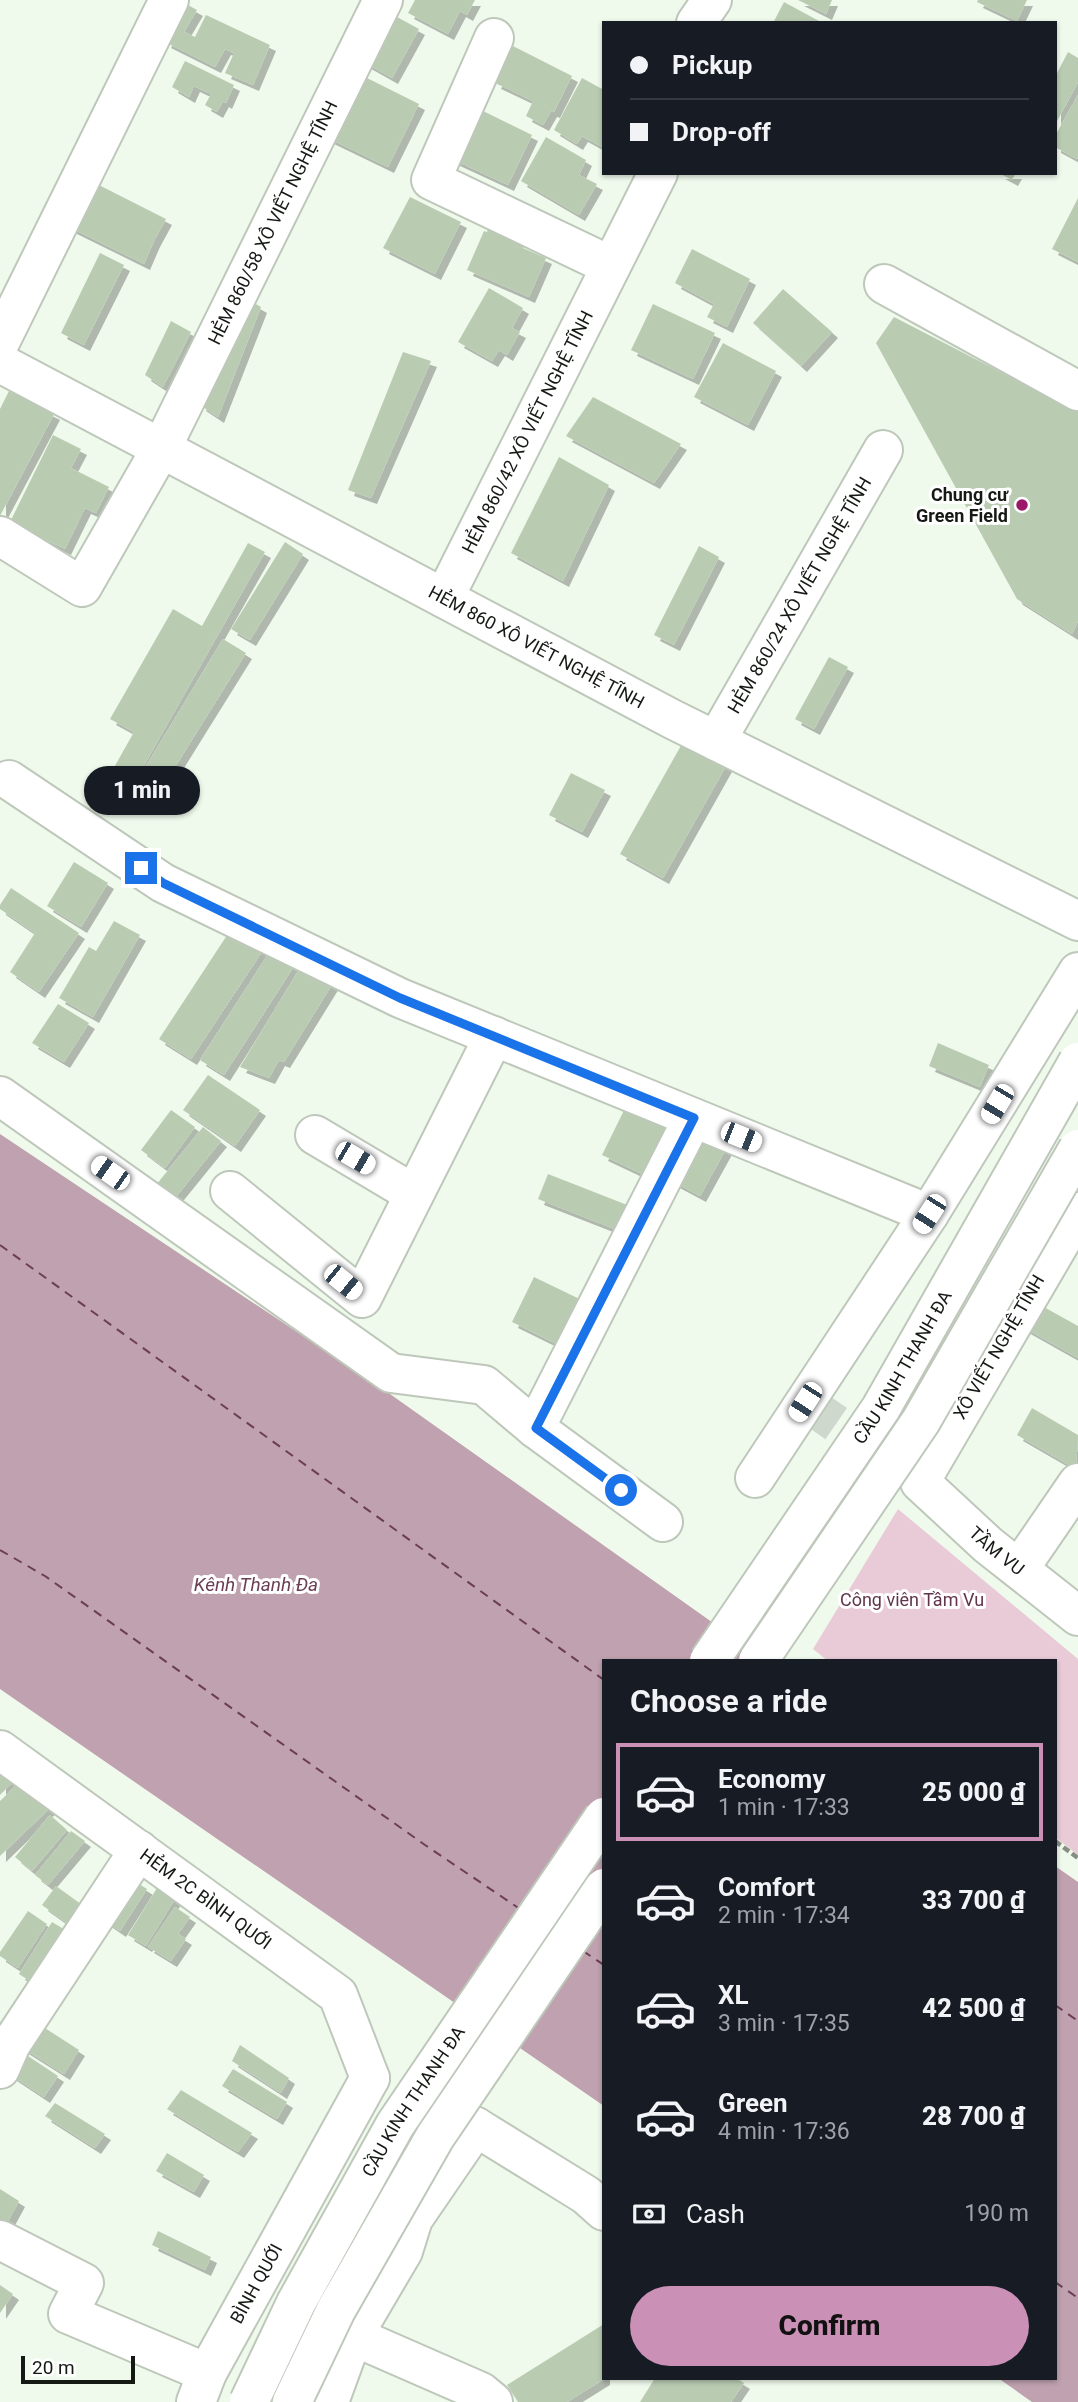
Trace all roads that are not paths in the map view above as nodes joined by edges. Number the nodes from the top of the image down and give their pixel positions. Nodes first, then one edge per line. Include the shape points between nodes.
1 (169, 0) edge
2 (383, 0) edge
3 (712, 0) edge
4 (697, 21) edge
5 (494, 38) dead end
6 (657, 175) edge
7 (611, 266) junction
8 (884, 284) dead end
9 (0, 342) edge
10 (0, 363) edge
11 (1078, 391) edge
12 (162, 447) junction
13 (883, 450) dead end
14 (0, 536) edge
15 (444, 598) junction
16 (716, 741) junction
17 (9, 780) dead end
18 (1078, 921) edge
19 (1078, 972) edge
20 (494, 1036) junction
21 (1078, 1062) edge
22 (0, 1096) edge
23 (694, 1118) junction
24 (315, 1135) dead end
25 (1078, 1149) edge
26 (230, 1191) dead end
27 (414, 1194) junction
28 (1078, 1212) edge
29 (929, 1214) junction
30 (536, 1428) junction
31 (755, 1478) dead end
32 (920, 1482) joint
33 (1078, 1483) edge
34 (663, 1522) dead end
35 (1019, 1569) junction
36 (1078, 1616) edge
37 (710, 1659) edge
38 (759, 1659) edge
39 (0, 1750) edge
40 (602, 1819) edge
41 (139, 1850) junction
42 (602, 1891) edge
43 (0, 2069) edge
44 (370, 2078) junction
45 (476, 2127) junction
46 (319, 2167) junction
47 (602, 2209) edge
48 (412, 2219) junction
49 (0, 2240) edge
50 (353, 2336) junction
51 (201, 2387) edge
52 (249, 2402) edge
53 (292, 2402) edge
54 (329, 2402) edge
55 (493, 2402) edge

1 - 9 street
2 - 12 street, HẺM 860/58 XÔ VIẾT NGHỆ TĨNH
3 - 4 street
5 - 7 street via 431,180
6 - 7 street, HẺM 860/42 XÔ VIẾT NGHỆ TĨNH
7 - 15 street, HẺM 860/42 XÔ VIẾT NGHỆ TĨNH
8 - 11 street
10 - 12 street, HẺM 860 XÔ VIẾT NGHỆ TĨNH
12 - 14 street via 82,587
12 - 15 street, HẺM 860 XÔ VIẾT NGHỆ TĨNH
13 - 16 street, HẺM 860/24 XÔ VIẾT NGHỆ TĨNH
15 - 16 street, HẺM 860 XÔ VIẾT NGHỆ TĨNH
16 - 18 street, HẺM 860 XÔ VIẾT NGHỆ TĨNH
17 - 20 street via 163,883 400,998
19 - 29 street
20 - 23 street
20 - 27 street
21 - 37 street, CẦU KINH THANH ĐA, bridge via 881,1408
22 - 30 street via 391,1373 484,1385
23 - 29 street
23 - 30 street
24 - 27 street
25 - 38 street, bridge via 921,1420
26 - 27 street via 362,1298
28 - 32 street, XÔ VIẾT NGHỆ TĨNH
29 - 31 street
30 - 34 street
32 - 35 street, TẦM VU
33 - 35 street
35 - 36 street, TẦM VU
39 - 41 street, HẺM 2C BÌNH QUỚI
40 - 52 street, CẦU KINH THANH ĐA, bridge via 395,2125 296,2303
41 - 43 street via 10,2044
41 - 44 street, HẺM 2C BÌNH QUỚI via 338,1996
42 - 53 street, CẦU KINH THANH ĐA, bridge via 435,2137 336,2310
44 - 45 street
44 - 46 street, BÌNH QUỚI
45 - 47 street
45 - 48 street
46 - 48 street
46 - 51 street, BÌNH QUỚI
48 - 50 street via 403,2251
49 - 51 street via 84,2283 68,2314
50 - 54 street
50 - 55 street via 481,2392

